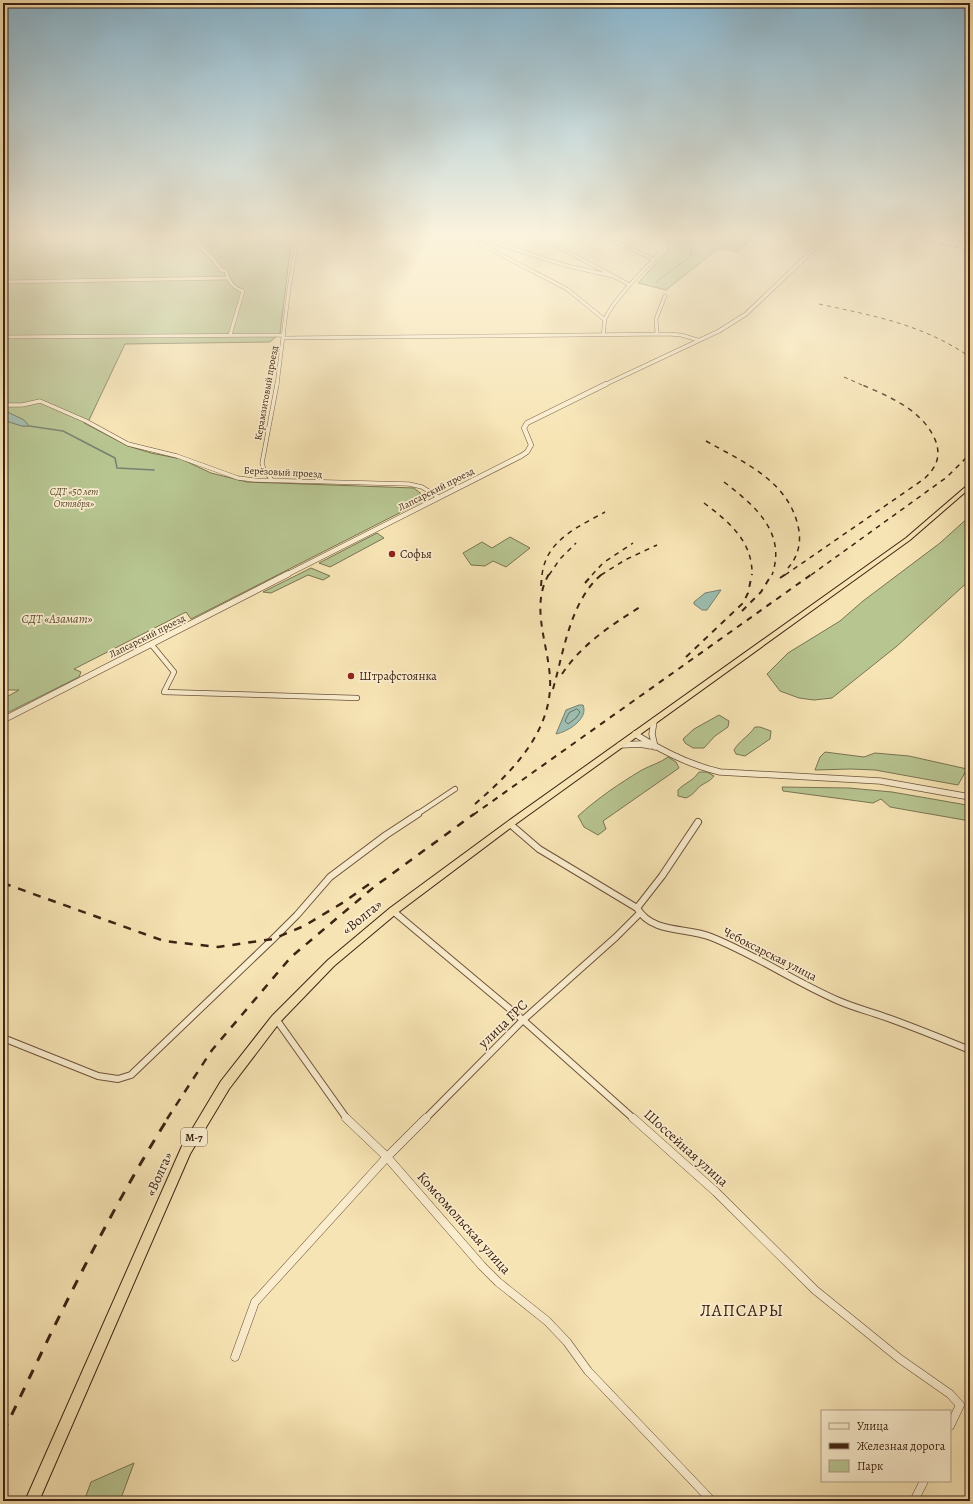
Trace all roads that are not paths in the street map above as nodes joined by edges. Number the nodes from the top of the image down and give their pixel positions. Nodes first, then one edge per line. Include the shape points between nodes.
1 (239, 305) edge
2 (287, 305) edge
3 (586, 305) edge
4 (616, 305) edge
5 (661, 305) edge
6 (755, 305) edge
7 (605, 320) junction
8 (657, 334) junction
9 (230, 335) junction
10 (603, 335) junction
11 (3, 337) edge
12 (284, 337) junction
13 (698, 340) junction
14 (3, 405) edge
15 (272, 480) junction
16 (970, 485) edge
17 (438, 497) junction
18 (151, 644) junction
19 (357, 698) dead end
20 (3, 720) edge
21 (654, 721) junction
22 (635, 734) junction
23 (620, 746) junction
24 (655, 747) junction
25 (455, 788) dead end
26 (970, 797) edge
27 (698, 822) dead end
28 (510, 824) junction
29 (393, 911) junction
30 (638, 911) junction
31 (276, 1019) junction
32 (523, 1020) junction
33 (3, 1038) edge
34 (970, 1050) edge
35 (387, 1157) junction
36 (235, 1358) dead end
37 (951, 1424) edge
38 (924, 1482) edge
39 (32, 1501) edge
40 (712, 1501) edge
41 (914, 1501) edge

1 - 9 street
2 - 12 street, Керамзитовый проезд
3 - 7 street
4 - 7 street
5 - 8 street via 654,325
6 - 13 street, Лапсарский проезд via 719,331
7 - 10 street
8 - 10 street
8 - 13 street via 681,335
9 - 11 street
9 - 12 street
10 - 12 street
12 - 15 street, Керамзитовый проезд via 262,463
13 - 17 street, Лапсарский проезд via 527,423 524,428 531,446 527,452
14 - 15 street, Берёзовый проезд via 40,401 86,421 128,444 177,456 238,478
15 - 17 street, Берёзовый проезд via 409,484 422,487
16 - 21 highway, «Волга» via 908,539
17 - 18 street, Лапсарский проезд
18 - 19 street via 174,672 164,692
18 - 20 street, Лапсарский проезд
21 - 22 highway, «Волга»
21 - 24 street via 652,734
22 - 23 highway, «Волга»
22 - 24 street
23 - 24 street via 640,744
23 - 28 highway, «Волга»
24 - 26 street via 691,765 720,772 880,781
25 - 33 street via 330,877 273,939 131,1075 118,1079 98,1076
27 - 30 street, улица ГРС
28 - 29 highway, «Волга» / М-7
28 - 30 street, Чебоксарская улица via 539,849
29 - 31 highway, «Волга» / М-7 via 331,963
29 - 32 street, Шоссейная улица
30 - 32 street, улица ГРС via 616,937
30 - 34 street, Чебоксарская улица via 671,929 709,936 735,947 839,1001
31 - 35 street, Комсомольская улица via 347,1119
31 - 39 highway, «Волга» / М-7 via 225,1085 186,1150
32 - 35 street, улица ГРС
32 - 37 street, Шоссейная улица via 716,1192 815,1290 900,1359 950,1394 960,1405
35 - 36 street, улица ГРС via 255,1302
35 - 40 street, Комсомольская улица via 482,1266 547,1321 567,1342 588,1371
38 - 41 street

